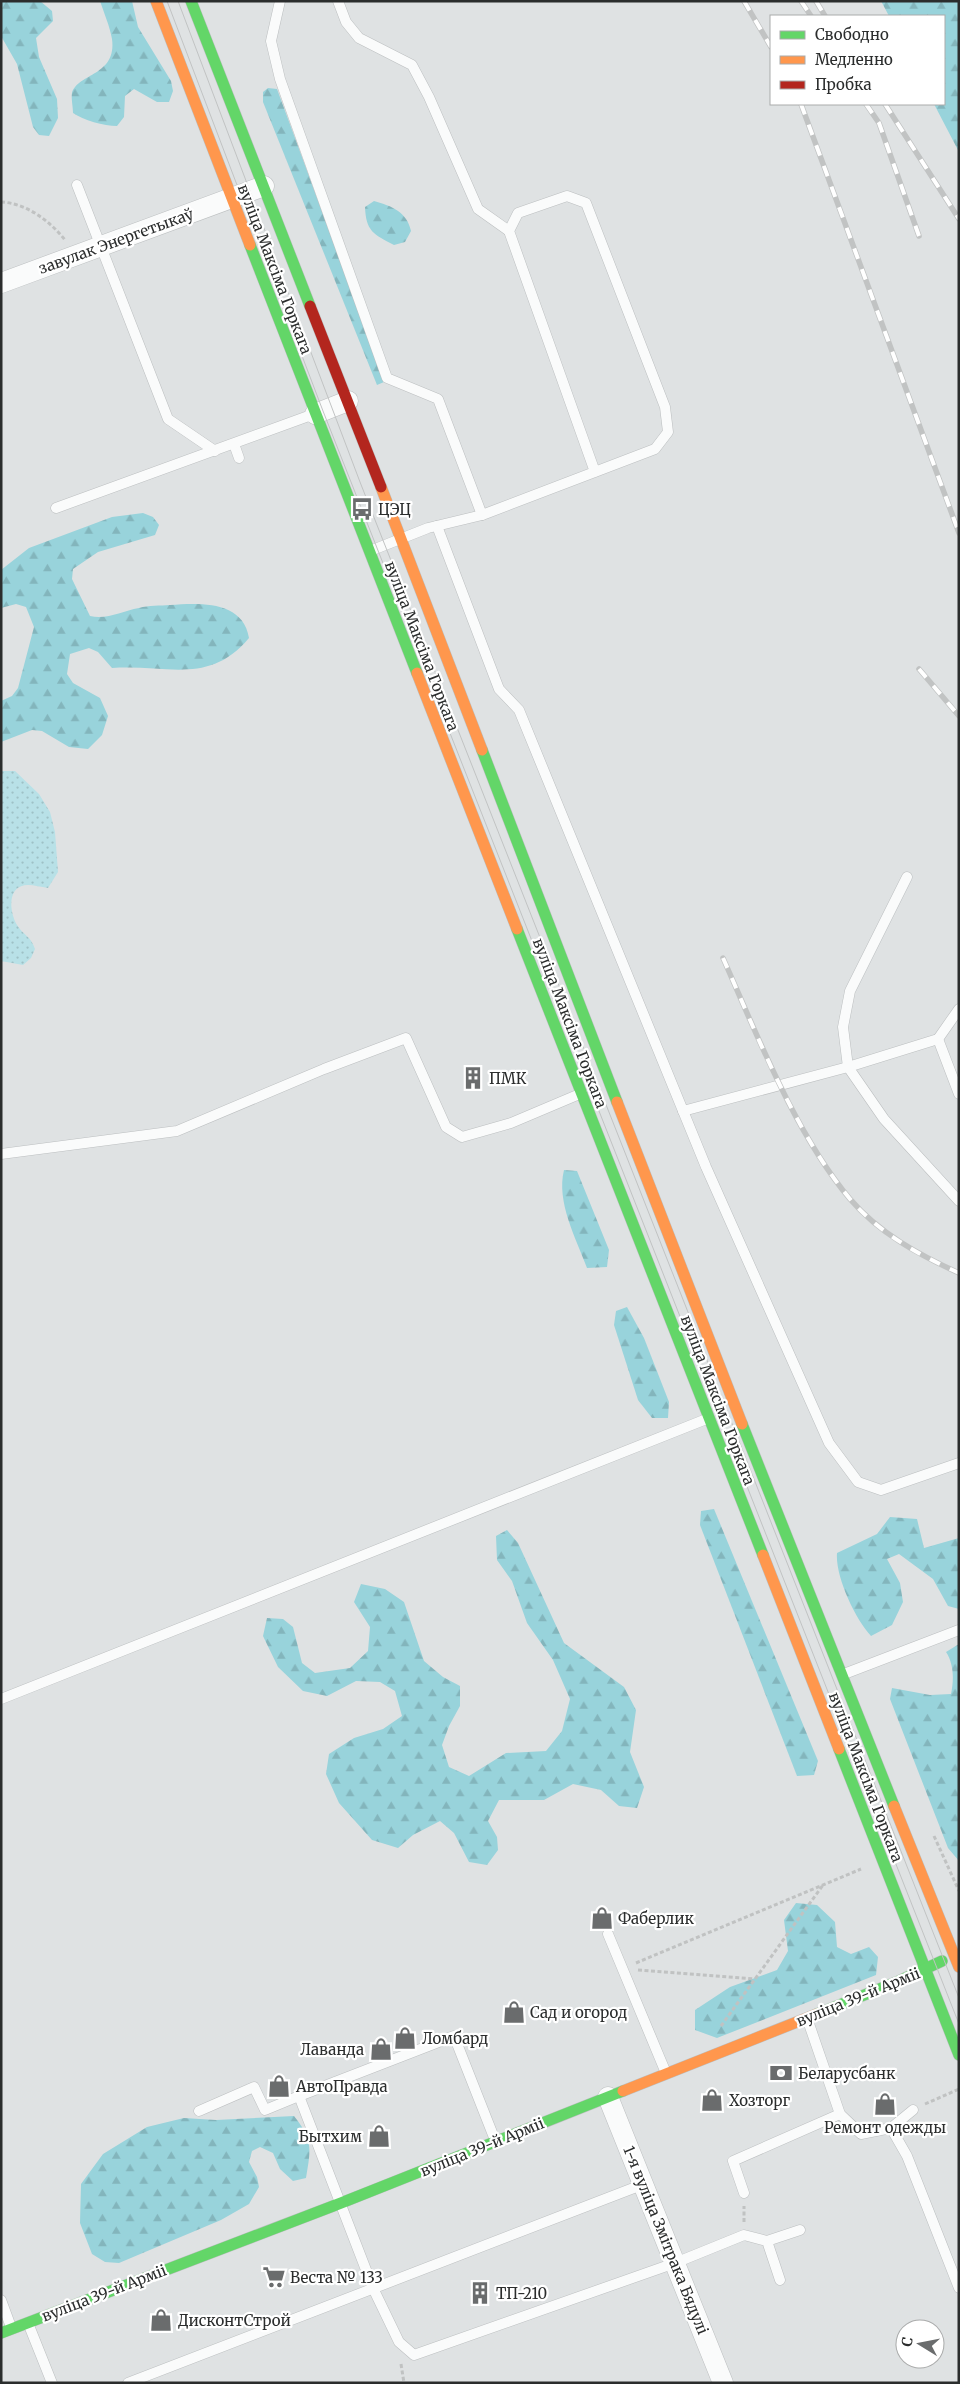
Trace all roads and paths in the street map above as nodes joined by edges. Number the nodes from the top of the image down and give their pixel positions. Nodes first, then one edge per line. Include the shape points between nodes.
1 (156, 1) edge
2 (191, 1) edge
3 (280, 1) edge
4 (338, 1) edge
5 (78, 185) dead end
6 (264, 186) junction
7 (231, 198) junction
8 (1, 202) edge
9 (509, 232) junction
10 (100, 248) junction
11 (78, 255) junction
12 (1, 283) edge
13 (348, 401) junction
14 (315, 414) junction
15 (234, 444) junction
16 (215, 451) junction
17 (239, 458) dead end
18 (595, 472) junction
19 (56, 508) dead end
20 (482, 516) junction
21 (437, 526) junction
22 (399, 539) junction
23 (369, 551) junction
24 (907, 877) dead end
25 (959, 1009) edge
26 (938, 1039) junction
27 (848, 1067) junction
28 (582, 1093) junction
29 (959, 1094) edge
30 (683, 1111) junction
31 (1, 1154) edge
32 (959, 1201) edge
33 (735, 1408) junction
34 (710, 1418) junction
35 (959, 1463) edge
36 (959, 1630) edge
37 (840, 1675) junction
38 (814, 1686) junction
39 (1, 1699) edge
40 (866, 1867) dead end
41 (823, 1885) junction
42 (608, 1934) dead end
43 (957, 1959) edge
44 (622, 1969) junction
45 (926, 1969) junction
46 (755, 1979) junction
47 (806, 2018) junction
48 (716, 2033) dead end
49 (959, 2055) edge
50 (666, 2074) junction
51 (959, 2089) edge
52 (299, 2096) junction
53 (608, 2097) junction
54 (913, 2110) joint
55 (199, 2111) dead end
56 (840, 2114) junction
57 (891, 2128) junction
58 (496, 2141) junction
59 (644, 2184) junction
60 (744, 2193) joint
61 (341, 2203) junction
62 (800, 2230) dead end
63 (744, 2235) junction
64 (767, 2241) junction
65 (675, 2263) junction
66 (780, 2280) dead end
67 (373, 2288) junction
68 (959, 2288) edge
69 (1, 2300) edge
70 (28, 2322) junction
71 (6, 2330) edge
72 (52, 2383) edge
73 (128, 2383) edge
74 (723, 2383) edge

1 - 7 main road, вуліца Максіма Горкага
2 - 6 main road, вуліца Максіма Горкага
3 - 20 lane via 271,41 280,79 387,378 438,399
4 - 9 lane via 346,22 359,38 412,65 478,209
5 - 10 lane
6 - 7 street, завулак Энергетыкаў
6 - 13 main road, вуліца Максіма Горкага
7 - 10 street, завулак Энергетыкаў
7 - 14 main road, вуліца Максіма Горкага
8 - 11 path via 15,203 54,226
9 - 18 lane
9 - 18 lane via 518,213 567,196 586,202 665,408 668,432 656,449
10 - 11 street, завулак Энергетыкаў
10 - 16 lane via 168,419
11 - 12 street, завулак Энергетыкаў
13 - 14 street
13 - 22 main road, вуліца Максіма Горкага
14 - 15 lane
14 - 23 main road, вуліца Максіма Горкага
15 - 16 lane
15 - 17 lane
16 - 19 lane
18 - 20 lane
20 - 21 lane
21 - 22 lane
21 - 30 lane via 499,689 519,710
22 - 23 lane
22 - 33 main road, вуліца Максіма Горкага
23 - 28 main road, вуліца Максіма Горкага
24 - 27 lane via 850,991 843,1027
25 - 26 lane
26 - 27 lane
26 - 29 lane
27 - 30 lane
27 - 32 lane via 884,1119
28 - 31 lane via 511,1123 462,1137 446,1128 406,1038 177,1131
28 - 34 main road, вуліца Максіма Горкага
30 - 35 lane via 829,1443 858,1482 881,1490
33 - 34 street
33 - 37 main road, вуліца Максіма Горкага
34 - 38 main road, вуліца Максіма Горкага
34 - 39 lane
36 - 37 lane
37 - 38 street
37 - 43 main road, вуліца Максіма Горкага
38 - 45 main road, вуліца Максіма Горкага
40 - 41 path
41 - 44 path
41 - 46 path
42 - 44 lane
43 - 45 main road, вуліца 39-й Арміі
44 - 46 path
44 - 50 lane
45 - 47 main road, вуліца 39-й Арміі
45 - 49 main road, вуліца Максіма Горкага
46 - 48 path
47 - 50 main road, вуліца 39-й Арміі
47 - 56 lane
50 - 53 main road, вуліца 39-й Арміі
51 - 54 path
52 - 55 lane via 265,2110 254,2087
52 - 58 lane via 454,2036
52 - 61 lane
53 - 58 main road, вуліца 39-й Арміі
53 - 59 street, 1-я вуліца Змітрака Бядулі
54 - 57 lane
56 - 57 lane via 860,2134
56 - 60 lane via 733,2161
57 - 68 lane via 907,2156
58 - 61 main road, вуліца 39-й Арміі
59 - 65 street, 1-я вуліца Змітрака Бядулі
59 - 67 lane
60 - 63 path
61 - 67 lane
61 - 70 main road, вуліца 39-й Арміі
62 - 64 lane
63 - 64 lane
63 - 65 lane
64 - 66 lane
65 - 67 lane via 414,2356 398,2342
65 - 74 street, 1-я вуліца Змітрака Бядулі
67 - 73 lane
69 - 71 lane
70 - 71 main road, вуліца 39-й Арміі
70 - 72 lane

